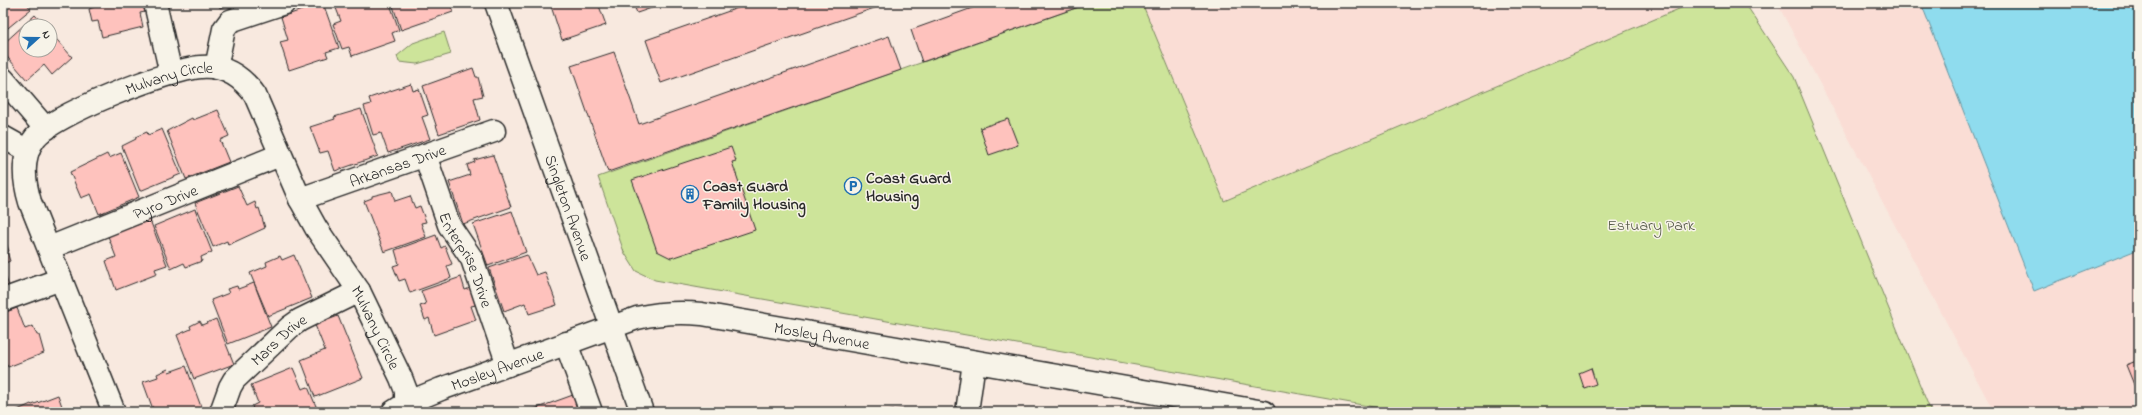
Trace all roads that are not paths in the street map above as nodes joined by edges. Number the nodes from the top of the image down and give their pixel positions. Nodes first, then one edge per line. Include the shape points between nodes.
1 (155, 3) edge
2 (284, 3) edge
3 (496, 3) edge
4 (216, 68) junction
5 (171, 74) junction
6 (3, 79) edge
7 (46, 128) junction
8 (494, 131) dead end
9 (3, 137) edge
10 (28, 151) junction
11 (280, 155) junction
12 (425, 155) junction
13 (300, 199) junction
14 (49, 248) junction
15 (61, 279) junction
16 (359, 292) junction
17 (3, 300) edge
18 (612, 327) junction
19 (566, 343) junction
20 (974, 362) junction
21 (508, 365) junction
22 (402, 409) edge
23 (114, 412) edge
24 (221, 412) edge
25 (591, 412) edge
26 (642, 412) edge
27 (967, 412) edge
28 (1264, 412) edge

1 - 5 street
2 - 4 street via 230,21 224,28
3 - 18 street, Singleton Avenue
4 - 5 street, Mulvany Circle via 201,67
4 - 11 street, Mulvany Circle via 245,81 255,95
5 - 7 street, Mulvany Circle via 104,98
6 - 7 street
7 - 10 street, Mulvany Circle via 35,138
8 - 12 street, Arkansas Drive
9 - 10 street
10 - 14 street, Mulvany Circle via 24,168 25,185
11 - 13 street, Mulvany Circle
11 - 14 street, Pyro Drive
12 - 13 street, Arkansas Drive
12 - 21 street, Enterprise Drive via 449,225 472,259
13 - 16 street, Mulvany Circle via 316,228
14 - 15 street, Mulvany Circle
15 - 17 street
15 - 23 street, Mulvany Circle
16 - 22 street, Mulvany Circle via 406,391
16 - 24 street, Mars Drive via 290,327 234,380
18 - 19 street, Mosley Avenue
18 - 20 street, Mosley Avenue via 656,314 702,314
18 - 26 street, Singleton Avenue
19 - 21 street, Mosley Avenue
19 - 25 street
20 - 27 street
20 - 28 street, Mosley Avenue
21 - 22 street, Mosley Avenue

